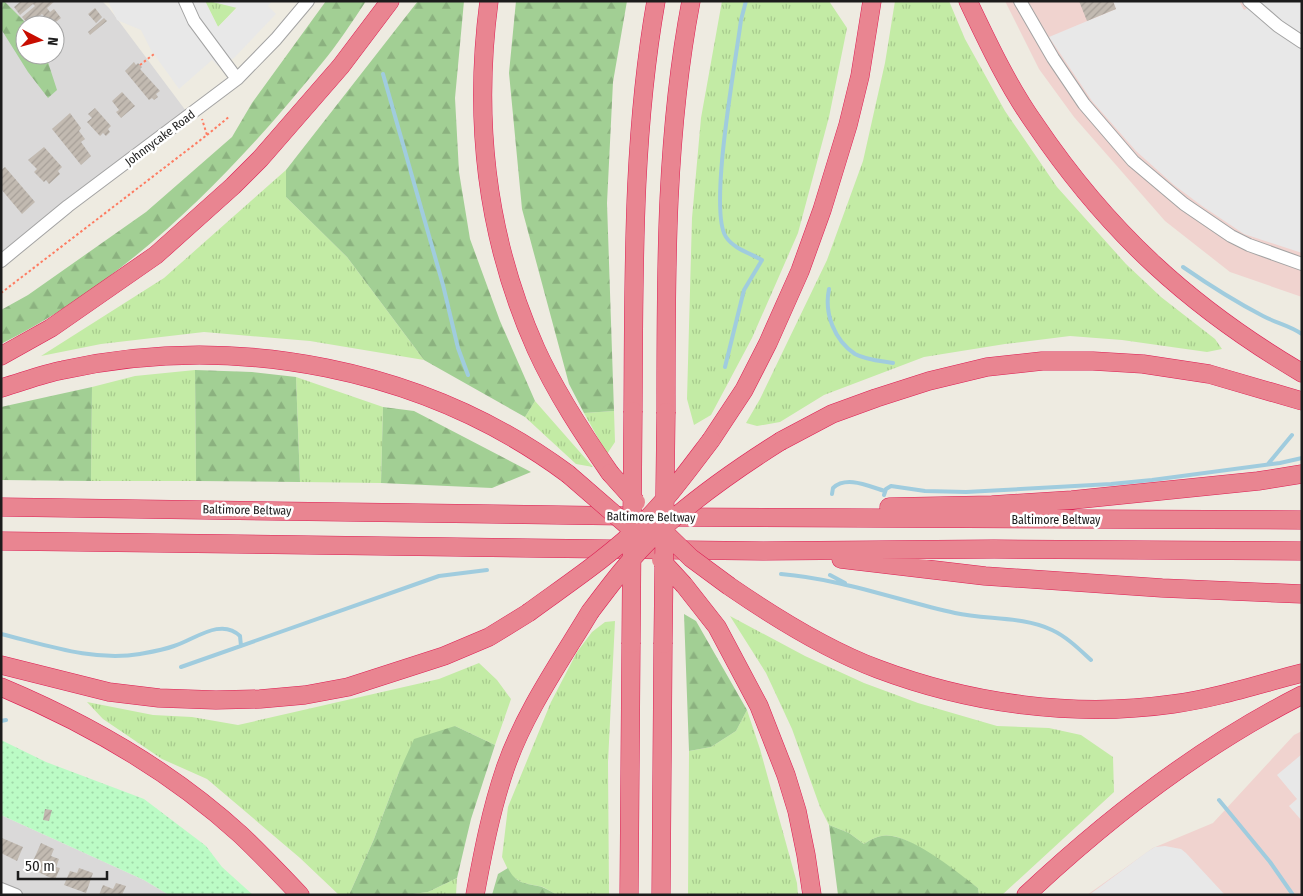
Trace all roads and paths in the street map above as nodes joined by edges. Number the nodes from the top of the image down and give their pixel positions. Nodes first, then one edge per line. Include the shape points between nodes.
1 (185, 1) edge
2 (308, 1) edge
3 (390, 1) edge
4 (489, 1) edge
5 (656, 1) edge
6 (691, 1) edge
7 (872, 1) edge
8 (968, 1) edge
9 (1020, 1) edge
10 (1249, 1) edge
11 (1302, 42) edge
12 (154, 54) dead end
13 (140, 65) dead end
14 (238, 79) junction
15 (197, 111) junction
16 (230, 116) dead end
17 (207, 135) junction
18 (1, 261) edge
19 (1302, 264) edge
20 (1, 293) edge
21 (1, 356) edge
22 (1302, 373) edge
23 (1, 388) edge
24 (1302, 401) edge
25 (1302, 474) edge
26 (1, 508) edge
27 (666, 517) junction
28 (1302, 520) edge
29 (1, 541) edge
30 (763, 551) junction
31 (1302, 551) edge
32 (1302, 594) edge
33 (1, 665) edge
34 (1302, 673) edge
35 (1, 687) edge
36 (1302, 695) edge
37 (1, 889) edge
38 (16, 895) edge
39 (300, 895) edge
40 (475, 895) edge
41 (629, 895) edge
42 (661, 895) edge
43 (812, 895) edge
44 (1026, 895) edge

1 - 14 street via 194,21
2 - 14 street, Johnnycake Road
3 - 21 highway via 309,104 220,198 149,260 51,328
4 - 34 highway, bridge via 482,102 485,160 498,234 521,313 537,351 581,432 610,473 685,552 775,617 832,648 876,668 937,688 1001,702 1090,710 1173,704
5 - 41 highway, bridge via 636,176
6 - 42 highway, bridge via 676,100 669,178
7 - 33 highway, bridge via 848,126 800,271 768,343 744,390 677,485 643,524 589,568 489,637 444,656 348,687 305,695 216,700 159,698 109,692
8 - 22 highway via 991,50 1034,123 1070,174 1117,229 1185,293 1267,353
9 - 19 street via 1084,104 1133,161 1184,204 1231,236
10 - 11 street
12 - 13 path
14 - 15 street, Johnnycake Road
15 - 17 path
15 - 18 street, Johnnycake Road via 68,206
16 - 17 path
17 - 20 path
23 - 43 highway, bridge via 62,370 162,356 253,358 312,365 364,376 454,407 541,454 632,529 684,585 717,627 759,706 786,775 797,811
24 - 40 highway, bridge via 1209,374 1143,364 1042,361 987,367 929,380 832,414 781,441 719,482 657,533 621,571 590,612 547,683 506,767 493,810
25 - 27 highway via 1072,500
26 - 27 highway, Baltimore Beltway
27 - 28 highway, Baltimore Beltway
29 - 30 highway
30 - 31 highway
30 - 32 highway via 985,576
35 - 39 highway via 61,714 161,773 240,835
36 - 44 highway via 1242,729 1130,806
37 - 38 street

